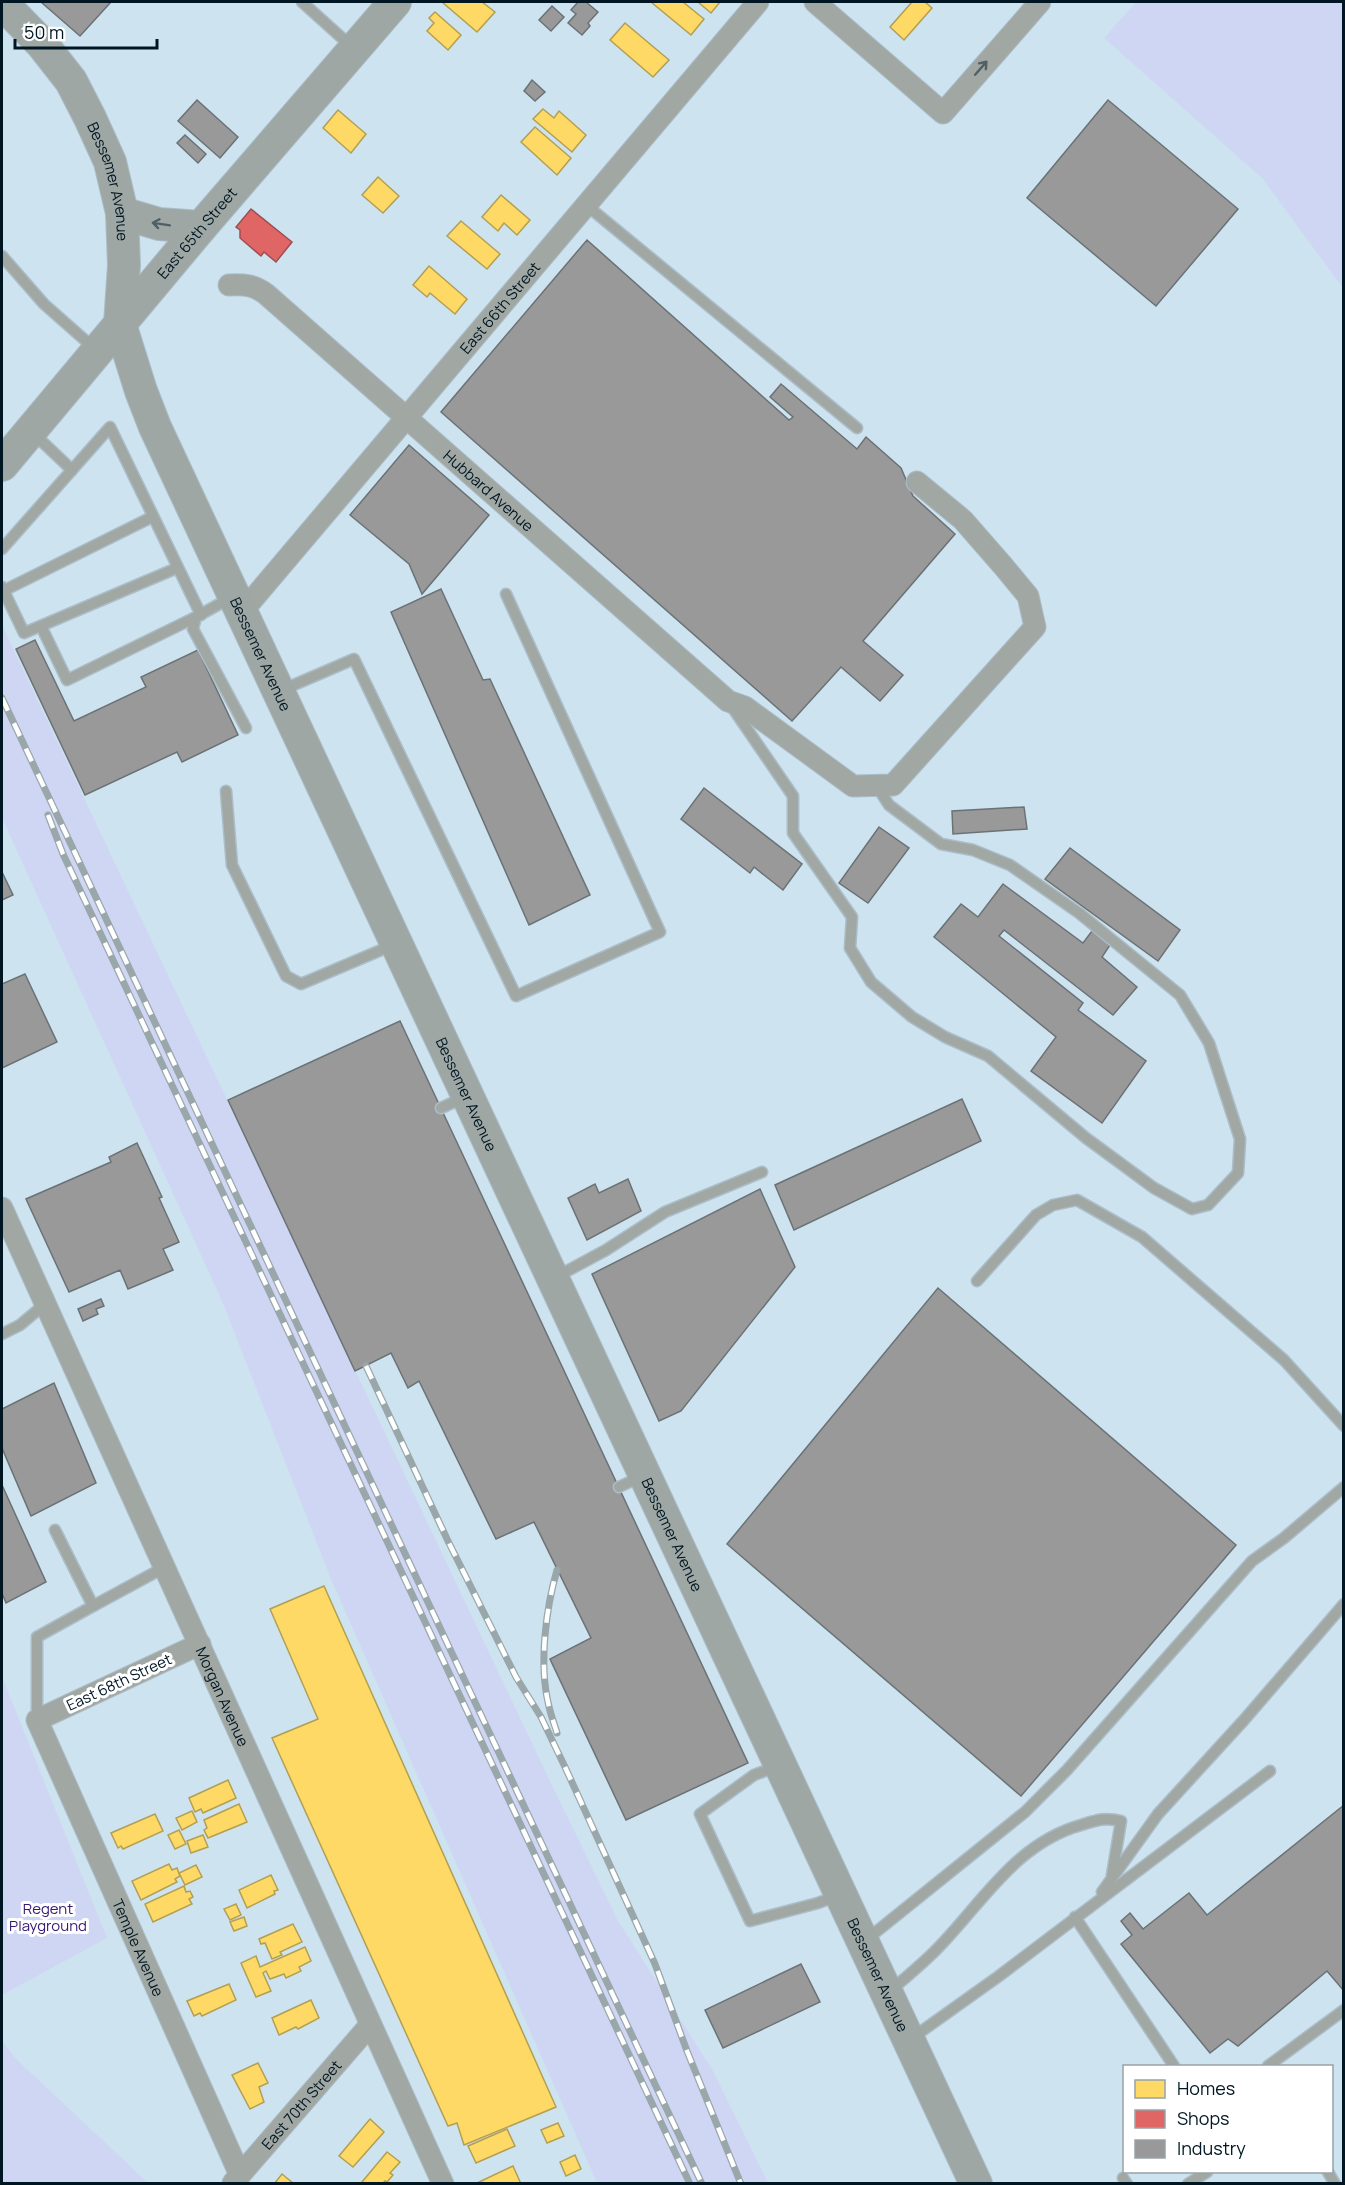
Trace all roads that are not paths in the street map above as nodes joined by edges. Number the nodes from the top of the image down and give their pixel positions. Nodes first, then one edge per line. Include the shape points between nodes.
1 (302, 2) edge
2 (395, 2) edge
3 (758, 2) edge
4 (815, 2) edge
5 (1040, 2) edge
6 (2, 3) edge
7 (354, 49) junction
8 (585, 204) junction
9 (122, 213) junction
10 (201, 227) junction
11 (2, 256) edge
12 (229, 285) dead end
13 (120, 324) junction
14 (97, 351) junction
15 (405, 416) junction
16 (857, 428) dead end
17 (31, 430) junction
18 (2, 465) edge
19 (72, 470) junction
20 (917, 482) dead end
21 (152, 517) junction
22 (2, 549) edge
23 (177, 568) junction
24 (2, 589) edge
25 (506, 594) dead end
26 (238, 604) junction
27 (198, 616) junction
28 (41, 626) junction
29 (279, 691) junction
30 (737, 704) junction
31 (246, 728) dead end
32 (876, 785) junction
33 (226, 791) dead end
34 (397, 943) junction
35 (762, 1173) dead end
36 (2, 1208) edge
37 (554, 1278) junction
38 (977, 1281) dead end
39 (45, 1304) junction
40 (2, 1334) edge
41 (1344, 1426) edge
42 (1344, 1487) edge
43 (55, 1530) dead end
44 (165, 1567) junction
45 (1344, 1604) edge
46 (93, 1606) junction
47 (200, 1644) junction
48 (37, 1720) junction
49 (781, 1765) junction
50 (1270, 1771) dead end
51 (1111, 1880) junction
52 (841, 1894) junction
53 (1095, 1902) junction
54 (1075, 1917) junction
55 (864, 1942) junction
56 (887, 1993) junction
57 (1344, 2010) edge
58 (370, 2025) junction
59 (909, 2040) junction
60 (1173, 2065) edge
61 (1271, 2065) edge
62 (1205, 2173) edge
63 (236, 2179) edge
64 (443, 2184) edge
65 (976, 2184) edge
66 (1188, 2184) edge

1 - 7 lane
2 - 7 street, East 65th Street
3 - 8 street, East 66th Street
4 -> 5 street via 943,113
6 - 9 street, Bessemer Avenue via 71,81 110,162
7 - 10 street, East 65th Street
8 - 15 street, East 66th Street
8 - 16 lane
10 -> 9 street via 159,224
9 - 13 street, Bessemer Avenue
10 - 13 street, East 65th Street
11 - 14 lane via 45,304
12 - 15 street, Hubbard Avenue via 257,288
13 - 14 street, East 65th Street
13 - 26 street, Bessemer Avenue via 155,427
14 - 17 street, East 65th Street
15 - 26 street, East 66th Street
15 - 30 street, Hubbard Avenue
17 - 18 street, East 65th Street
17 - 19 lane
19 - 21 lane via 110,428
19 - 22 lane
20 - 32 street via 963,520 1028,596 1035,627 893,785
21 - 23 lane
21 - 24 lane
23 - 27 lane
23 - 28 lane
24 - 28 lane via 24,633
25 - 29 lane via 660,932 516,996 354,658
26 - 27 lane
26 - 29 street, Bessemer Avenue
27 - 28 lane via 67,680
27 - 31 lane via 193,629
29 - 34 street, Bessemer Avenue
30 - 32 street, Hubbard Avenue via 853,786
30 - 32 lane via 793,796 793,833 852,917 850,948 871,982 912,1017 988,1056 1086,1138 1154,1188 1192,1209 1208,1205 1238,1173 1240,1139 1209,1043 1180,995 1079,913 1010,865 973,850 941,844 889,805
33 - 34 lane via 232,866 286,976 301,984
34 - 37 street, Bessemer Avenue via 454,1102
35 - 37 lane via 665,1212
36 - 39 street, Morgan Avenue
37 - 49 street, Bessemer Avenue via 632,1481
38 - 41 lane via 1036,1215 1053,1205 1077,1200 1142,1237 1284,1360
39 - 40 lane
39 - 44 street, Morgan Avenue
42 - 55 lane via 1252,1561 1067,1770 1024,1812
43 - 46 lane
44 - 46 lane
44 - 47 street, Morgan Avenue
45 - 51 lane via 1158,1814
46 - 48 lane via 37,1637
47 - 48 street, East 68th Street
47 - 58 street, Morgan Avenue
48 - 63 street, Temple Avenue
49 - 52 street, Bessemer Avenue
49 - 52 lane via 754,1775 700,1814 750,1921 818,1904
50 - 53 lane
51 - 53 lane
51 - 56 lane via 1121,1821 1107,1818 1062,1830 1034,1846 984,1894 935,1951
52 - 55 street, Bessemer Avenue
53 - 54 lane
54 - 59 lane
54 - 60 lane
55 - 56 street, Bessemer Avenue
56 - 59 street, Bessemer Avenue
57 - 61 lane
58 - 63 street, East 70th Street
58 - 64 street, Morgan Avenue
59 - 65 street, Bessemer Avenue
62 - 66 lane

